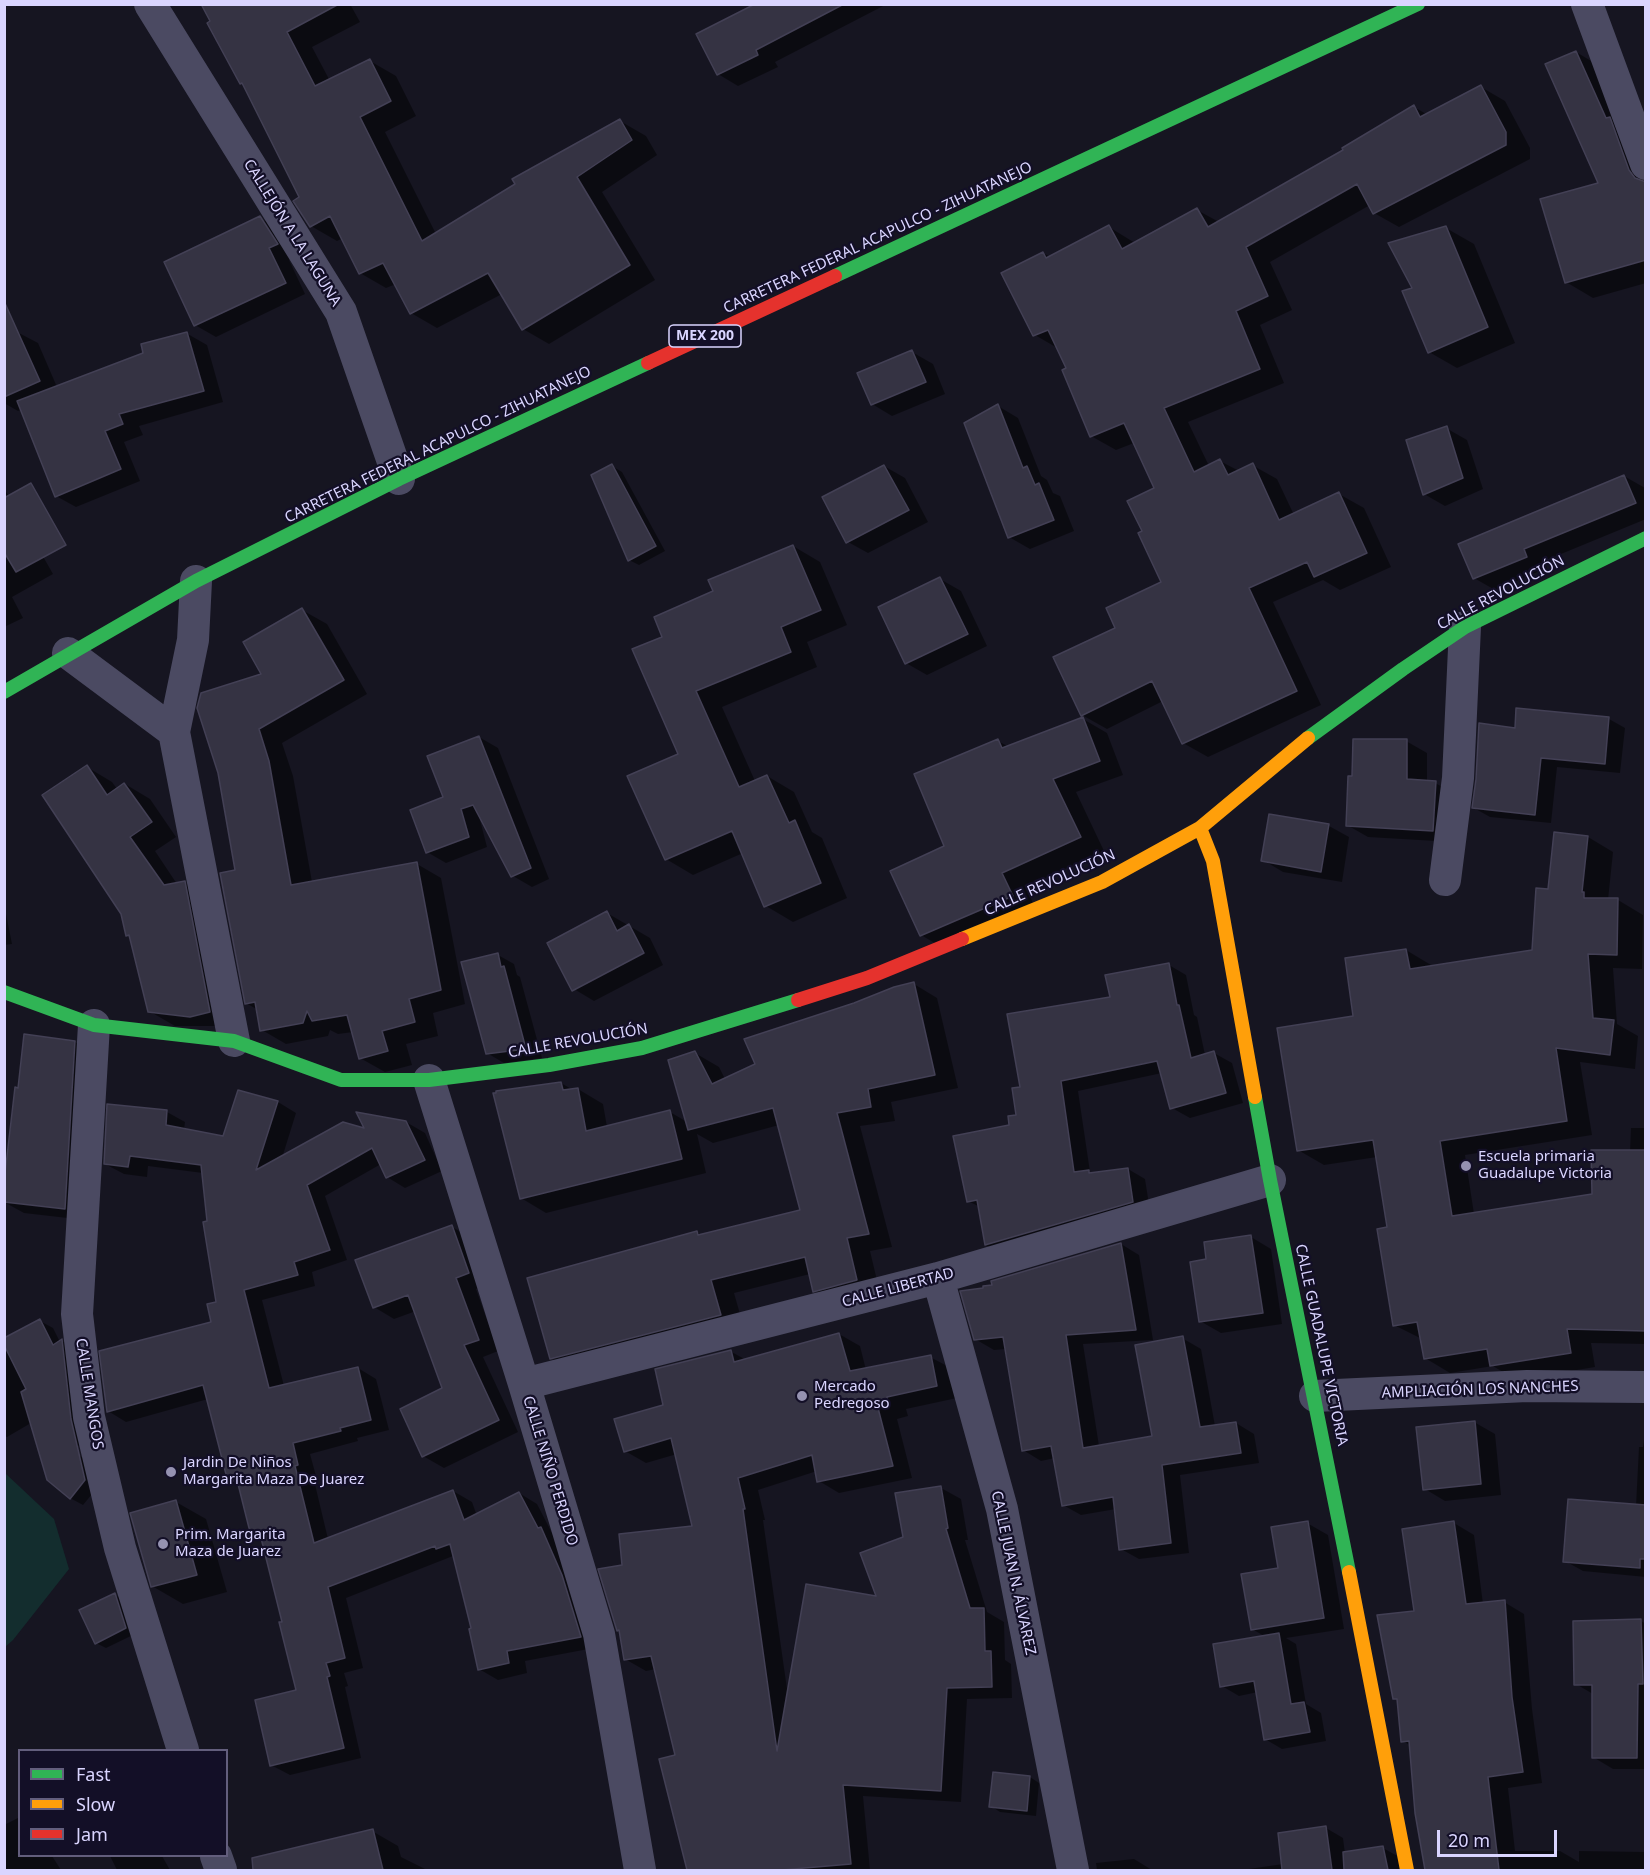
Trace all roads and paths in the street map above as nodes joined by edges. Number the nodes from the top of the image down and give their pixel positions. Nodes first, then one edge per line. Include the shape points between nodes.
1 (150, 4) edge
2 (1418, 4) edge
3 (1587, 4) edge
4 (1646, 164) edge
5 (399, 479) junction
6 (1646, 538) edge
7 (196, 581) junction
8 (1465, 627) junction
9 (68, 653) junction
10 (4, 692) edge
11 (174, 732) junction
12 (1200, 828) junction
13 (1445, 880) dead end
14 (4, 992) edge
15 (94, 1025) junction
16 (234, 1041) junction
17 (429, 1080) junction
18 (1270, 1180) junction
19 (938, 1278) junction
20 (524, 1384) junction
21 (1646, 1387) edge
22 (1315, 1396) junction
23 (183, 1749) edge
24 (640, 1870) edge
25 (1073, 1870) edge
26 (1407, 1870) edge

1 - 5 street, CALLEJÓN A LA LAGUNA via 340,312
2 - 5 street, CARRETERA FEDERAL ACAPULCO - ZIHUATANEJO / MEX 200
3 - 4 street
5 - 7 street, CARRETERA FEDERAL ACAPULCO - ZIHUATANEJO / MEX 200
6 - 8 street, CALLE REVOLUCIÓN
7 - 9 street, CARRETERA FEDERAL ACAPULCO - ZIHUATANEJO / MEX 200
7 - 11 street via 193,640
8 - 12 street, CALLE REVOLUCIÓN via 1296,747
8 - 13 street via 1458,778
9 - 10 street, CARRETERA FEDERAL ACAPULCO - ZIHUATANEJO / MEX 200
9 - 11 street
11 - 16 street
12 - 17 street, CALLE REVOLUCIÓN via 1101,882 867,978 642,1048
12 - 18 street, CALLE GUADALUPE VICTORIA via 1213,861
14 - 15 street, CALLE REVOLUCIÓN
15 - 16 street, CALLE REVOLUCIÓN
15 - 23 street, CALLE MANGOS via 76,1314 89,1417 120,1548
16 - 17 street, CALLE REVOLUCIÓN via 341,1080
17 - 20 street, CALLE NIÑO PERDIDO
18 - 19 street, CALLE LIBERTAD
18 - 22 street, CALLE GUADALUPE VICTORIA
19 - 20 street, CALLE LIBERTAD
19 - 25 street, CALLE JUAN N. ÁLVAREZ via 1002,1509
20 - 24 street, CALLE NIÑO PERDIDO via 599,1634
21 - 22 street, AMPLIACIÓN LOS NANCHES via 1527,1386
22 - 26 street, CALLE GUADALUPE VICTORIA

